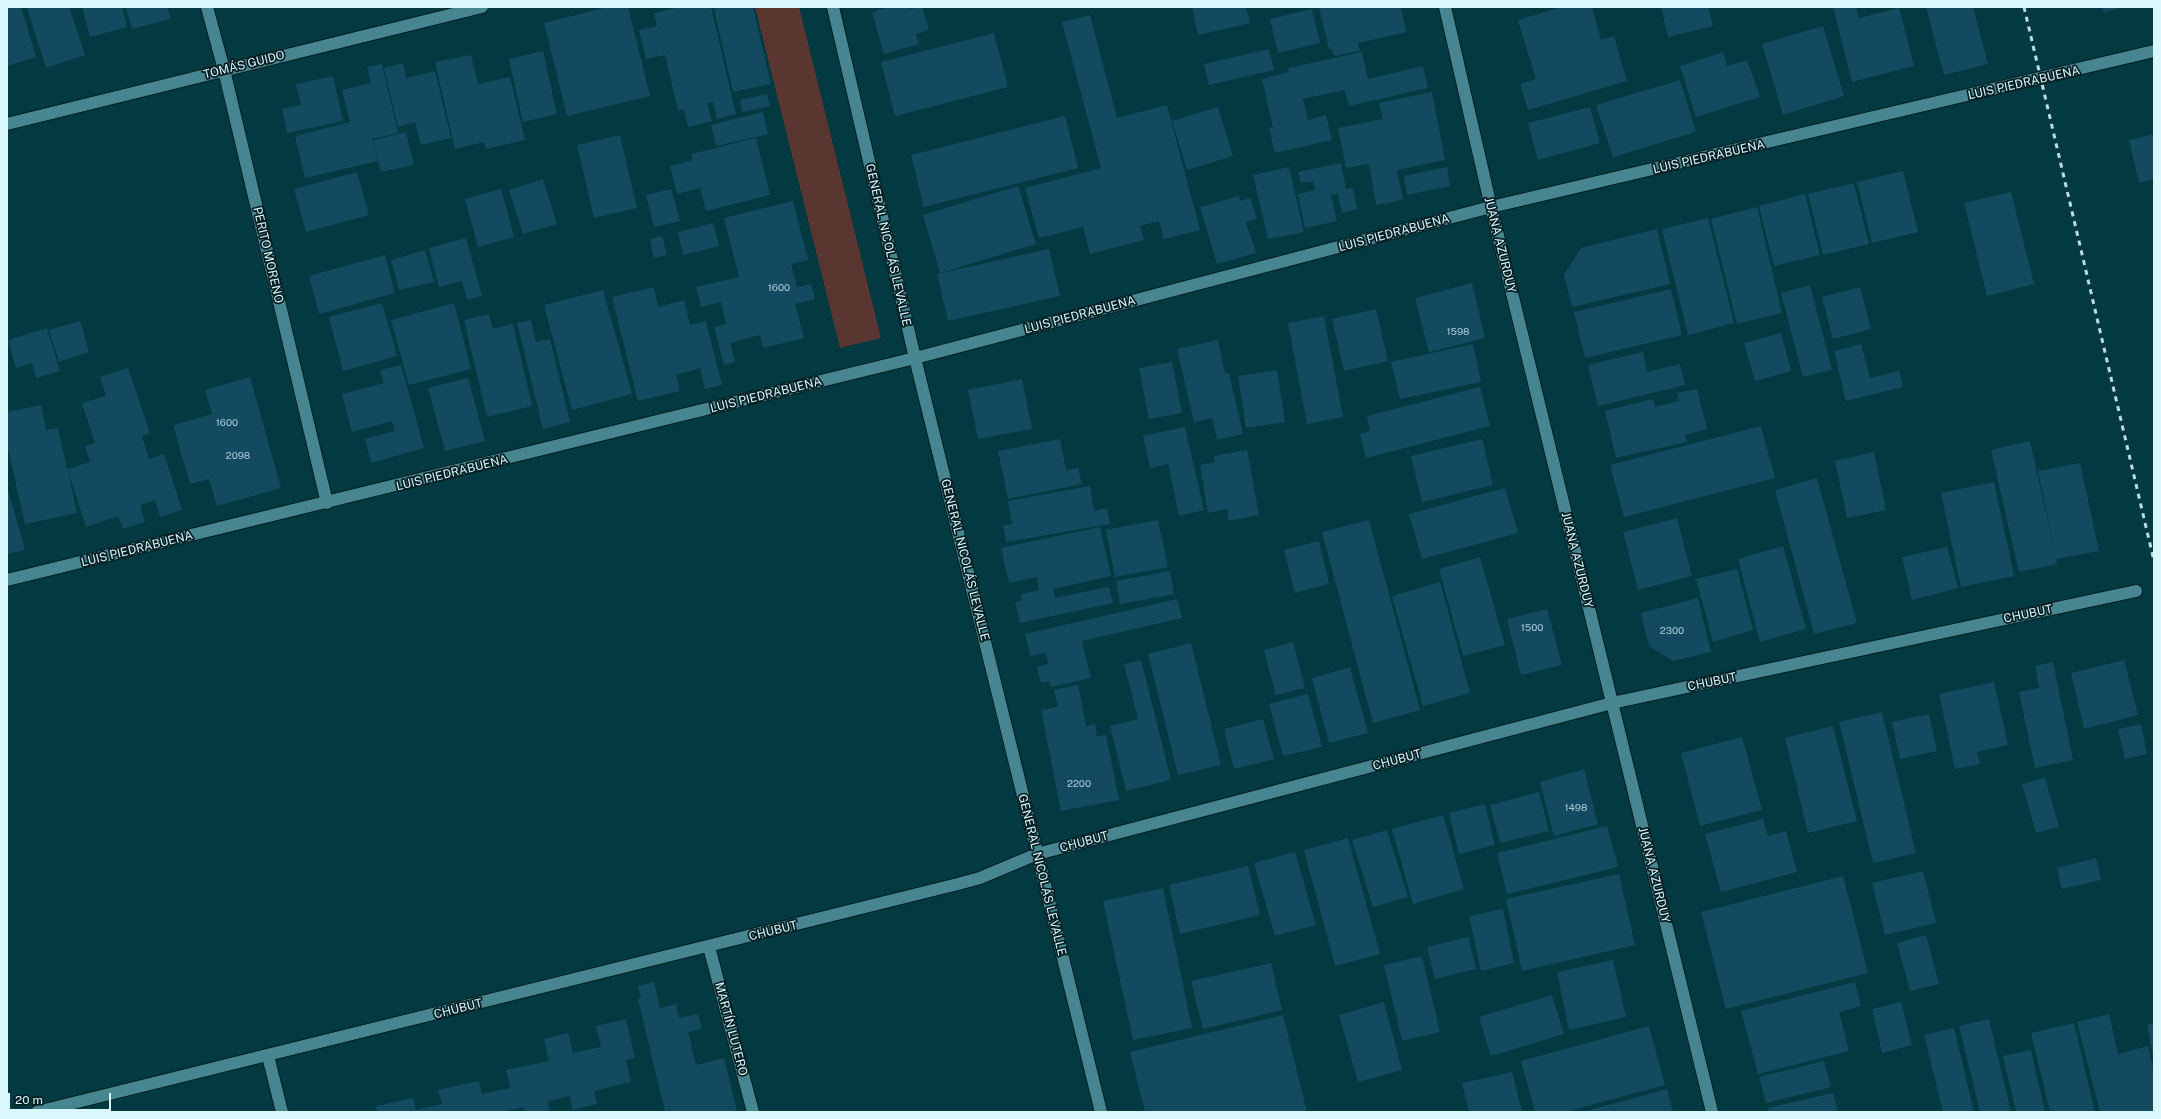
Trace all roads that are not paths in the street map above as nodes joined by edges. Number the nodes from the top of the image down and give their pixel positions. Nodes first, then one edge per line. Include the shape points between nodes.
1 (207, 7) edge
2 (482, 7) edge
3 (833, 7) edge
4 (1445, 7) edge
5 (2154, 51) edge
6 (224, 70) junction
7 (7, 124) edge
8 (1491, 207) junction
9 (915, 358) junction
10 (327, 503) junction
11 (7, 580) edge
12 (2136, 591) dead end
13 (1612, 703) junction
14 (1037, 854) junction
15 (709, 947) junction
16 (268, 1056) junction
17 (37, 1112) edge
18 (282, 1112) edge
19 (753, 1112) edge
20 (1101, 1112) edge
21 (1712, 1112) edge

1 - 6 street, PERITO MORENO
2 - 6 street, TOMÁS GUIDO
3 - 9 street, GENERAL NICOLÁS LEVALLE
4 - 8 street, JUANA AZURDUY
5 - 8 street, LUIS PIEDRABUENA
6 - 7 street, TOMÁS GUIDO
6 - 10 street, PERITO MORENO
8 - 9 street, LUIS PIEDRABUENA
8 - 13 street, JUANA AZURDUY
9 - 10 street, LUIS PIEDRABUENA
9 - 14 street, GENERAL NICOLÁS LEVALLE
10 - 11 street, LUIS PIEDRABUENA
12 - 13 street, CHUBUT
13 - 14 street, CHUBUT
13 - 21 street, JUANA AZURDUY
14 - 15 street, CHUBUT via 980,878
14 - 20 street, GENERAL NICOLÁS LEVALLE
15 - 16 street, CHUBUT
15 - 19 street, MARTÍN LUTERO
16 - 17 street, CHUBUT
16 - 18 street

